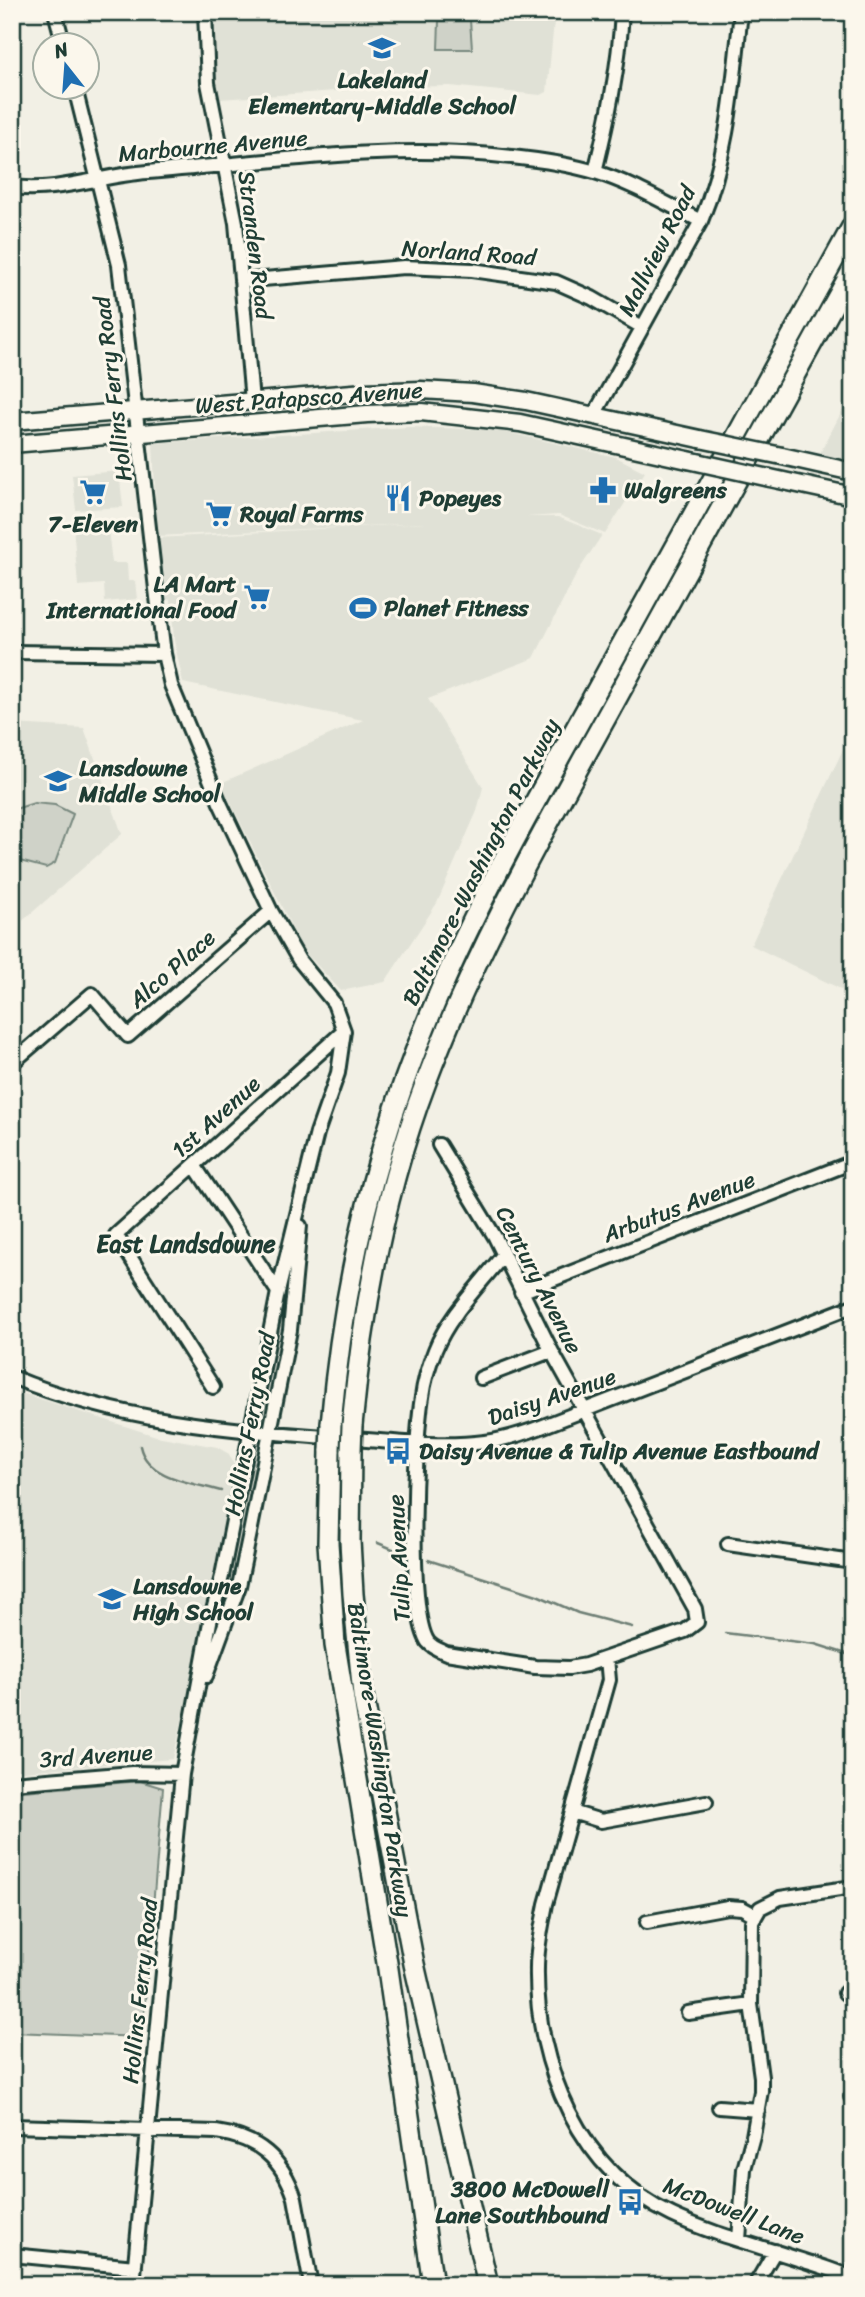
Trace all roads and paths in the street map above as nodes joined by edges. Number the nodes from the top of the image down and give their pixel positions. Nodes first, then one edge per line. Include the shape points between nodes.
1 (55, 12) edge
2 (205, 12) edge
3 (622, 12) edge
4 (741, 12) edge
5 (60, 32) edge
6 (79, 102) edge
7 (224, 166) junction
8 (595, 172) junction
9 (99, 179) junction
10 (12, 187) edge
11 (701, 221) junction
12 (853, 225) edge
13 (853, 269) edge
14 (241, 281) junction
15 (642, 327) junction
16 (313, 396) junction
17 (252, 401) junction
18 (138, 410) junction
19 (593, 417) junction
20 (12, 421) edge
21 (254, 423) junction
22 (140, 433) junction
23 (582, 436) junction
24 (700, 439) junction
25 (12, 444) edge
26 (853, 472) edge
27 (853, 496) edge
28 (12, 652) edge
29 (164, 654) junction
30 (271, 911) junction
31 (344, 1031) junction
32 (12, 1063) edge
33 (439, 1145) dead end
34 (853, 1162) edge
35 (194, 1166) junction
36 (303, 1186) junction
37 (503, 1255) junction
38 (278, 1292) junction
39 (521, 1292) junction
40 (853, 1306) edge
41 (551, 1351) junction
42 (12, 1377) edge
43 (481, 1378) dead end
44 (213, 1387) dead end
45 (584, 1410) junction
46 (250, 1432) junction
47 (269, 1434) junction
48 (417, 1443) junction
49 (728, 1544) dead end
50 (853, 1562) edge
51 (697, 1622) joint
52 (607, 1658) junction
53 (196, 1703) junction
54 (182, 1774) junction
55 (12, 1783) edge
56 (706, 1802) dead end
57 (572, 1812) junction
58 (853, 1887) edge
59 (755, 1915) junction
60 (647, 1922) dead end
61 (751, 2004) junction
62 (688, 2013) dead end
63 (719, 2107) dead end
64 (758, 2110) junction
65 (12, 2126) edge
66 (147, 2129) junction
67 (739, 2240) junction
68 (775, 2251) junction
69 (12, 2255) edge
70 (135, 2267) junction
71 (853, 2279) edge
72 (133, 2285) edge
73 (311, 2285) edge
74 (433, 2285) edge
75 (488, 2285) edge
76 (755, 2285) edge

1 - 5 street
2 - 7 street, Stranden Road via 208,83
3 - 8 street via 609,112
4 - 11 street, Mallview Road via 724,148
6 - 9 street, Hollins Ferry Road
7 - 8 street, Marbourne Avenue via 410,151 495,155
7 - 9 street, Marbourne Avenue
7 - 14 street, Stranden Road via 236,223
8 - 11 street, Marbourne Avenue
9 - 10 street, Marbourne Avenue via 49,188
9 - 18 street, Hollins Ferry Road via 120,265
11 - 15 street, Mallview Road
12 - 74 highway, Baltimore-Washington Parkway, bridge via 473,922 428,1018 389,1124 362,1221 342,1322 331,1424 328,1543 344,1712 388,1969
13 - 75 highway, Baltimore-Washington Parkway, bridge via 521,876 447,1030 409,1130 363,1325 352,1425 350,1541 366,1708 414,1964
14 - 15 street, Norland Road via 404,267 472,270 556,282
14 - 17 street, Stranden Road
15 - 19 street, Mallview Road
16 - 17 main road, West Patapsco Avenue
16 - 19 main road, West Patapsco Avenue via 421,390 473,393
16 - 21 main road via 303,408 260,412
17 - 18 main road, West Patapsco Avenue
18 - 20 main road, West Patapsco Avenue
18 - 22 street, Hollins Ferry Road
19 - 24 main road, West Patapsco Avenue
21 - 22 main road, West Patapsco Avenue
21 - 23 main road, West Patapsco Avenue via 421,412 508,421
22 - 25 main road, West Patapsco Avenue
22 - 29 street, Hollins Ferry Road
23 - 24 main road via 593,427 684,446
23 - 27 main road, West Patapsco Avenue, bridge
24 - 26 main road, West Patapsco Avenue, bridge
28 - 29 street
29 - 30 street, Hollins Ferry Road via 184,719
30 - 31 street, Hollins Ferry Road via 299,960 334,1003
30 - 32 street, Alco Place via 128,1036 92,994
31 - 35 street, 1st Avenue
31 - 36 street, Hollins Ferry Road via 338,1073
33 - 37 street, Century Avenue
34 - 39 street, Arbutus Avenue
35 - 38 street
35 - 44 street, 1st Avenue via 116,1235
36 - 38 street, Hollins Ferry Road
36 - 47 street, Hollins Ferry Road via 290,1330
37 - 39 street, Century Avenue
37 - 48 street, Tulip Avenue via 444,1331 435,1350 422,1397
38 - 46 street, Hollins Ferry Road
39 - 41 street, Century Avenue
40 - 45 street, Daisy Avenue
41 - 43 street
41 - 45 street, Century Avenue
42 - 46 street, Daisy Avenue via 104,1407
45 - 48 street, Daisy Avenue via 512,1437 464,1444
45 - 51 street, Century Avenue via 695,1609
46 - 47 street, Daisy Avenue
46 - 53 street, Hollins Ferry Road
47 - 48 street, Daisy Avenue
47 - 53 street, Hollins Ferry Road via 239,1586
48 - 52 street, Tulip Avenue via 416,1568 420,1615 428,1642 446,1653 552,1669
49 - 50 street
51 - 52 street, Tulip Avenue via 685,1631
52 - 57 street, McDowell Lane via 609,1680
53 - 54 street, Hollins Ferry Road
54 - 55 street, 3rd Avenue via 132,1773
54 - 66 street, Hollins Ferry Road
56 - 57 street via 601,1821
57 - 67 street, McDowell Lane via 538,1942 539,2016 551,2066 583,2138 616,2177 673,2216
58 - 59 street via 780,1898
59 - 60 street via 728,1907
59 - 61 street
61 - 62 street
61 - 64 street via 761,2077
63 - 64 street
64 - 67 street via 744,2169
65 - 66 street
66 - 70 street, Hollins Ferry Road
66 - 73 street via 234,2135 248,2139 273,2158 295,2198
67 - 68 street, McDowell Lane
68 - 71 street, McDowell Lane
68 - 76 street
69 - 70 street
70 - 72 street, Hollins Ferry Road

